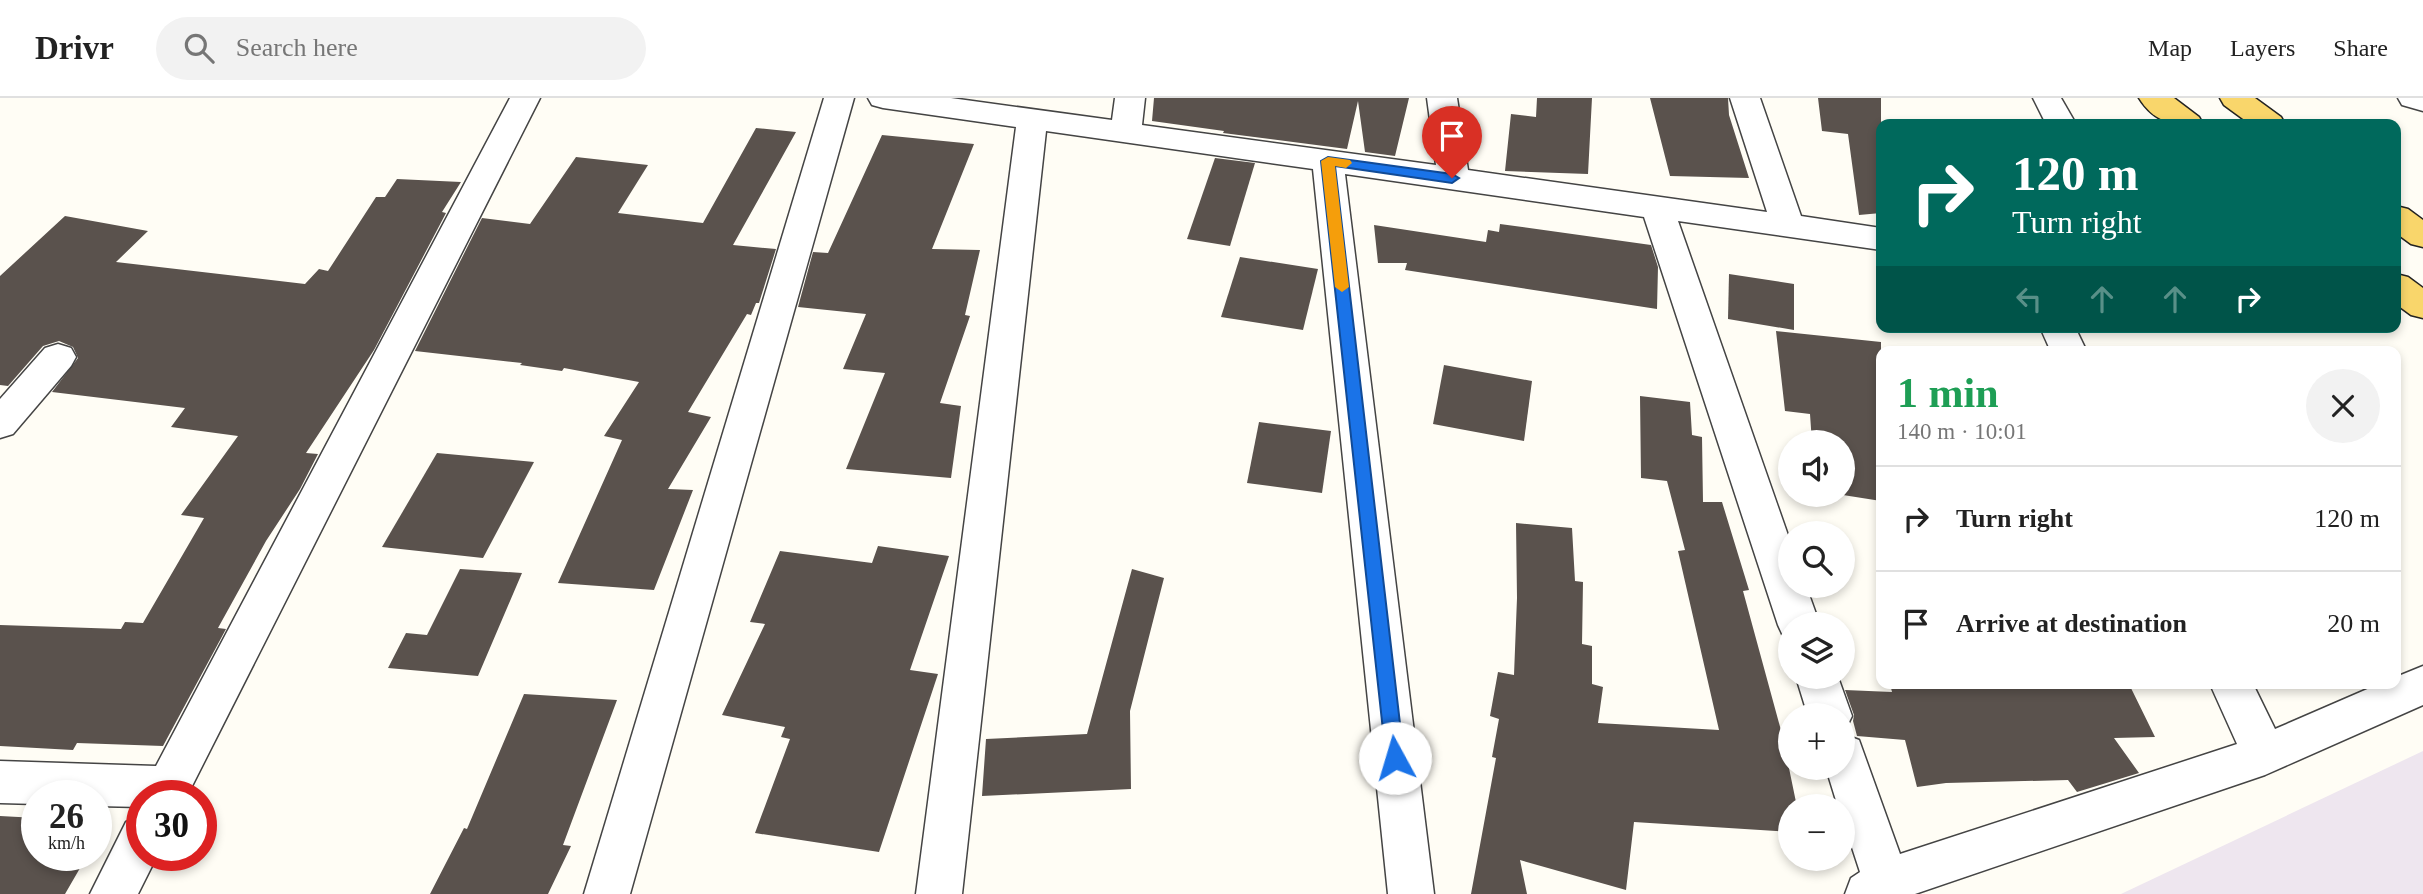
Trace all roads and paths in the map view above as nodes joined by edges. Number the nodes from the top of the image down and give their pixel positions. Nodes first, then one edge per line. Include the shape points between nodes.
1 (525, 98) edge
2 (839, 98) edge
3 (883, 98) edge
4 (1130, 98) edge
5 (1442, 98) edge
6 (1745, 98) edge
7 (2154, 98) edge
8 (2235, 98) edge
9 (2413, 98) edge
10 (2423, 101) edge
11 (1032, 119) junction
12 (2181, 119) edge
13 (2263, 119) edge
14 (1126, 132) junction
15 (1328, 161) junction
16 (1452, 178) junction
17 (1657, 207) junction
18 (2401, 221) edge
19 (1788, 226) junction
20 (2423, 236) edge
21 (1876, 238) edge
22 (2401, 290) edge
23 (2423, 306) edge
24 (58, 357) dead end
25 (0, 424) edge
26 (1795, 612) edge
27 (2423, 685) edge
28 (2233, 689) edge
29 (2265, 755) junction
30 (172, 780) edge
31 (1850, 780) edge
32 (0, 782) edge
33 (126, 790) edge
34 (126, 869) edge
35 (1877, 887) edge
36 (113, 894) edge
37 (607, 894) edge
38 (939, 894) edge
39 (1411, 894) edge

1 - 30 street
2 - 37 street
3 - 11 street
4 - 14 street
5 - 16 street
6 - 19 street
7 - 12 main road
8 - 13 main road
9 - 10 street
11 - 14 street
11 - 38 street
14 - 15 street
15 - 16 street
15 - 39 street
16 - 17 street
17 - 19 street
17 - 26 street
18 - 20 main road
19 - 21 street
22 - 23 main road
24 - 25 street
27 - 29 street
28 - 29 street
29 - 35 street
31 - 35 street
32 - 33 street
34 - 36 street

